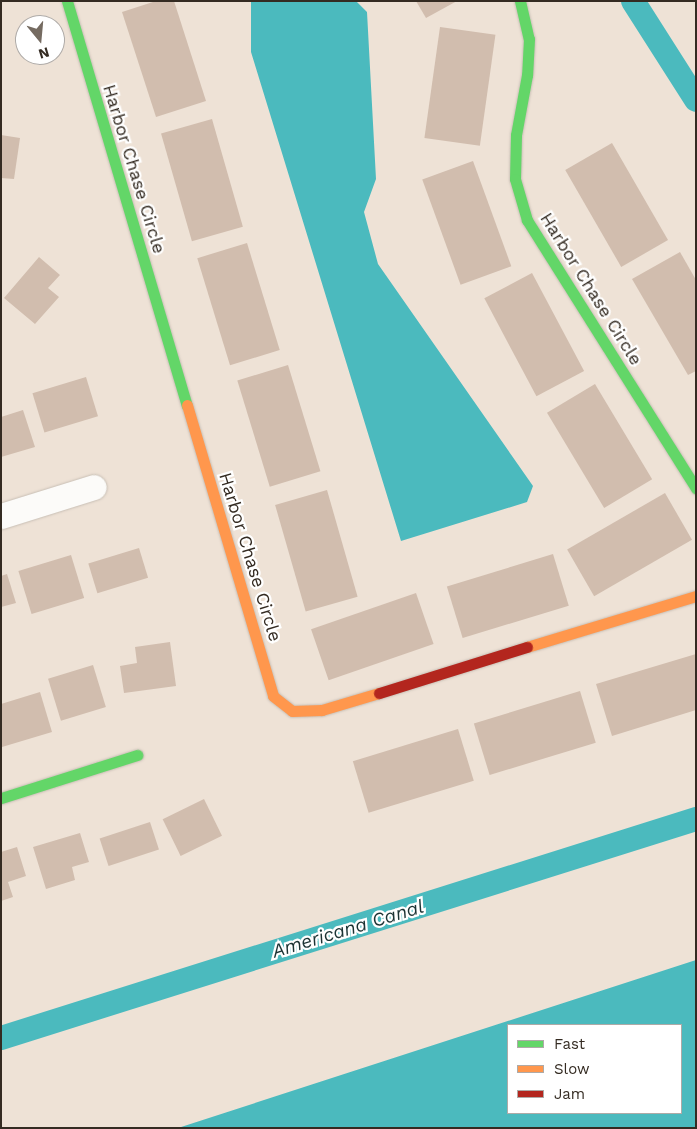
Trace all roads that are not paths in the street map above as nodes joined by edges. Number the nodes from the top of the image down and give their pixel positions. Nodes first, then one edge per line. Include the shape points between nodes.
1 (66, 1) edge
2 (520, 1) edge
3 (94, 487) dead end
4 (696, 488) edge
5 (1, 516) edge
6 (696, 596) edge
7 (136, 755) dead end
8 (1, 798) edge

1 - 6 street, Harbor Chase Circle via 273,696 292,710 322,710
2 - 4 street, Harbor Chase Circle via 528,39 528,57 516,135 514,180 527,220
3 - 5 street
7 - 8 street

